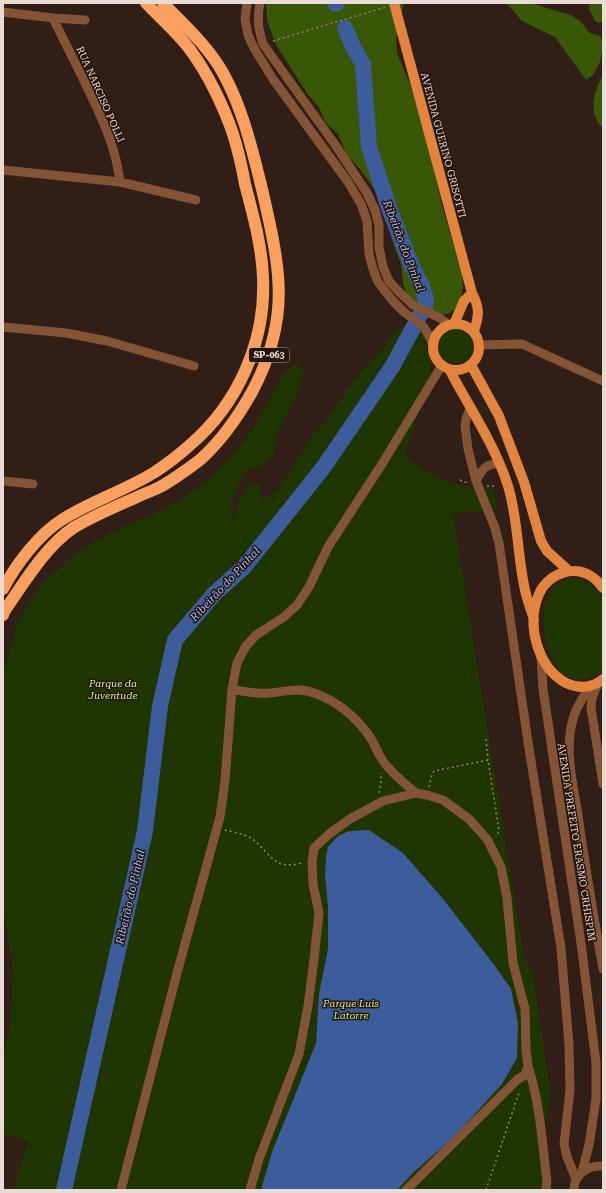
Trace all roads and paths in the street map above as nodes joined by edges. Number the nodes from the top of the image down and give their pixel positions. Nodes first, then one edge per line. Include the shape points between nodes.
1 (146, 3) edge
2 (163, 3) edge
3 (247, 3) edge
4 (260, 3) edge
5 (394, 4) edge
6 (3, 12) edge
7 (53, 18) junction
8 (85, 20) dead end
9 (263, 44) junction
10 (4, 171) edge
11 (120, 182) junction
12 (196, 200) dead end
13 (472, 293) junction
14 (451, 324) junction
15 (3, 327) edge
16 (474, 331) junction
17 (433, 345) junction
18 (480, 345) junction
19 (194, 366) dead end
20 (471, 366) junction
21 (445, 367) junction
22 (603, 381) edge
23 (470, 409) junction
24 (468, 449) junction
25 (495, 464) junction
26 (476, 480) junction
27 (3, 481) edge
28 (33, 484) dead end
29 (569, 571) junction
30 (599, 579) edge
31 (603, 588) edge
32 (3, 589) edge
33 (3, 615) edge
34 (534, 620) junction
35 (542, 657) junction
36 (597, 683) edge
37 (232, 689) junction
38 (486, 739) dead end
39 (380, 756) junction
40 (488, 760) junction
41 (603, 784) edge
42 (416, 793) junction
43 (427, 795) junction
44 (371, 808) junction
45 (217, 829) junction
46 (488, 842) junction
47 (312, 862) junction
48 (603, 969) edge
49 (528, 1066) junction
50 (525, 1075) junction
51 (603, 1166) edge
52 (575, 1184) edge
53 (122, 1190) edge
54 (250, 1190) edge
55 (406, 1190) edge
56 (486, 1190) edge
57 (546, 1190) edge

1 - 32 highway, SP-063 via 191,51 208,78 233,133 257,232 263,276 263,303 258,335 232,396 190,445 154,472 62,520 36,543 10,575
2 - 33 highway, SP-063 via 208,50 219,67 246,126 275,246 279,277 280,296 272,346 260,377 240,413 224,435 201,459 160,487 100,513 72,529 32,572
3 - 17 street via 245,19 248,35 255,50 361,204 367,221 369,254 378,282 392,300 422,326
4 - 9 street via 257,17
5 - 9 path
5 - 13 main road, AVENIDA GUERINO GRISOTTI
6 - 7 street
7 - 8 street
7 - 11 street, RUA NARCISO POLLI via 105,126 114,149
9 - 14 street via 367,193 376,210 379,247 383,267 390,281 413,305
10 - 11 street
11 - 12 street
13 - 14 main road via 464,301
13 - 16 main road, AVENIDA GUERINO GRISOTTI via 479,314
14 - 16 main road via 468,326
14 - 17 main road via 440,330
15 - 19 street via 93,338
16 - 18 main road
17 - 21 main road via 436,360
18 - 20 main road via 476,360
18 - 22 street via 522,344
20 - 21 main road via 457,370
20 - 29 main road via 500,416 524,482 541,542
21 - 23 main road
21 - 37 street via 328,547 309,587 297,604 284,617 256,635 246,646 237,663
23 - 24 street via 466,419
23 - 25 main road via 481,427
24 - 25 street via 479,460
24 - 26 street
25 - 26 street via 483,468
25 - 34 main road via 508,487 516,518 522,577
26 - 52 street via 495,528 498,543 561,948 570,1090 564,1144
27 - 28 street
29 - 30 main road via 585,573
29 - 34 main road via 561,572 545,584 539,594
30 - 31 main road
34 - 35 main road via 537,647
35 - 36 main road via 548,668 570,685 580,688
35 - 52 street, AVENIDA PREFEITO ERASMO CRHISPIM via 543,690 580,935 596,1062 596,1098 589,1145
36 - 41 street via 591,708
36 - 48 street, AVENIDA PREFEITO ERASMO CRHISPIM via 579,704 573,718 570,761
37 - 39 street via 269,693 300,690 313,692 348,712 358,721
37 - 45 street via 225,781
38 - 40 path
39 - 42 street via 394,775
39 - 44 path via 379,793
40 - 43 path via 434,771
40 - 46 path via 499,832 498,836
42 - 43 street
42 - 44 street via 383,801
43 - 46 street via 442,800 469,819
44 - 47 street via 329,834 314,848
45 - 47 path via 249,837 281,864
45 - 53 street via 177,973
46 - 49 street via 501,867 507,898 513,963 525,1009
47 - 54 street via 313,884 319,913 299,1054
49 - 50 street
49 - 57 street via 534,1083
50 - 55 street
50 - 56 path
51 - 52 street via 589,1168

